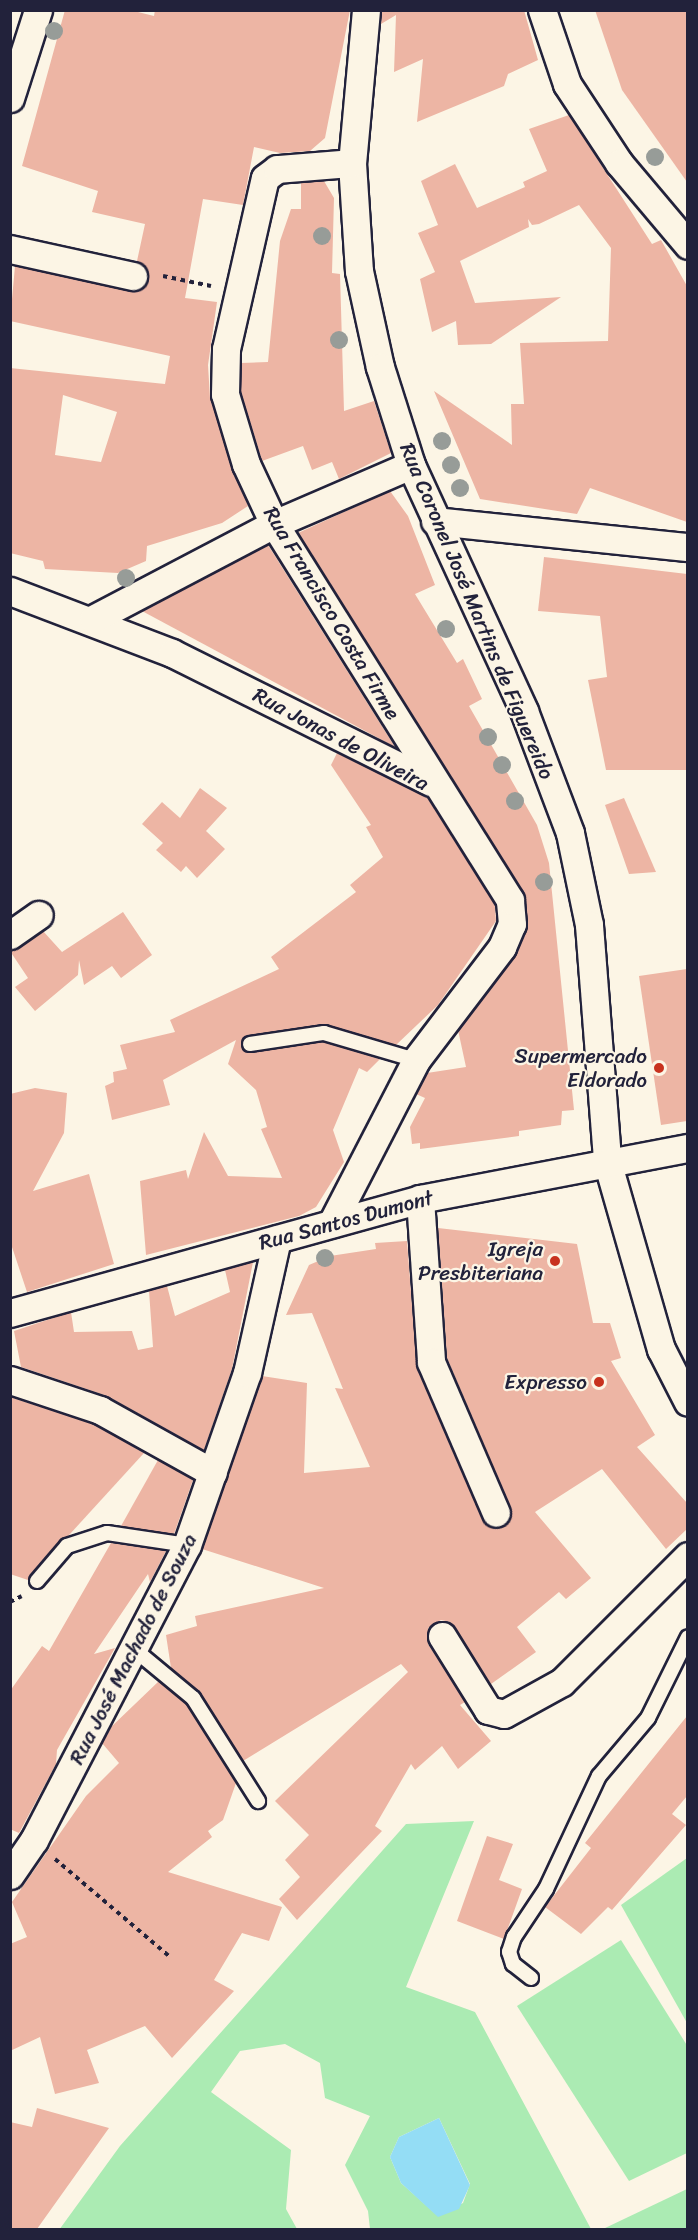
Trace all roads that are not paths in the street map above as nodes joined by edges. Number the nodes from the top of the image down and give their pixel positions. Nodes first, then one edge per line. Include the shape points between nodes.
1 (38, 10) edge
2 (366, 10) edge
3 (542, 10) edge
4 (10, 98) edge
5 (352, 163) junction
6 (687, 245) edge
7 (10, 249) edge
8 (133, 276) road end
9 (411, 465) junction
10 (435, 521) junction
11 (274, 524) junction
12 (687, 547) edge
13 (10, 591) edge
14 (93, 619) junction
15 (432, 782) junction
16 (39, 915) dead end
17 (10, 935) edge
18 (250, 1044) dead end
19 (416, 1060) junction
20 (687, 1148) edge
21 (607, 1161) junction
22 (420, 1199) junction
23 (332, 1223) junction
24 (277, 1239) junction
25 (10, 1313) edge
26 (10, 1380) edge
27 (683, 1397) edge
28 (213, 1473) junction
29 (496, 1513) dead end
30 (187, 1545) junction
31 (687, 1556) edge
32 (37, 1581) dead end
33 (442, 1636) dead end
34 (687, 1638) edge
35 (135, 1650) junction
36 (258, 1801) dead end
37 (10, 1875) edge
38 (531, 1978) dead end

1 - 4 street
2 - 5 street, Rua Coronel José Martins de Figuereido
3 - 6 street via 567,84 618,163
5 - 9 street, Rua Coronel José Martins de Figuereido via 359,271 380,367
5 - 11 street, Rua Francisco Costa Firme via 270,172 226,349 225,394 246,464
7 - 8 street
9 - 10 street, Rua Coronel José Martins de Figuereido
9 - 11 street
10 - 12 street
10 - 21 street, Rua Coronel José Martins de Figuereido via 524,711 570,833 589,925
11 - 14 street
11 - 15 street, Rua Francisco Costa Firme
13 - 14 street, Rua Jonas de Oliveira
14 - 15 street, Rua Jonas de Oliveira
15 - 19 street, Rua Jonas de Oliveira via 510,900 512,924 502,947
16 - 17 street
18 - 19 lane via 324,1033
19 - 23 street, Rua Jonas de Oliveira
20 - 21 street, Rua Santos Dumont
21 - 22 street, Rua Santos Dumont
21 - 27 street, Rua Coronel José Martins de Figuereido via 657,1339
22 - 23 street, Rua Santos Dumont
22 - 29 street via 431,1362
23 - 24 street, Rua Santos Dumont
24 - 25 street, Rua Santos Dumont
24 - 28 street, Rua José Machado de Souza via 247,1372
26 - 28 street via 100,1410
28 - 30 street, Rua José Machado de Souza
30 - 32 lane via 107,1533 67,1546
30 - 35 street, Rua José Machado de Souza
31 - 33 street via 562,1682 504,1714 488,1710
34 - 38 lane via 648,1718 598,1776 546,1888 514,1937 509,1952 513,1964
35 - 36 lane via 193,1698
35 - 37 street, Rua José Machado de Souza via 34,1840

